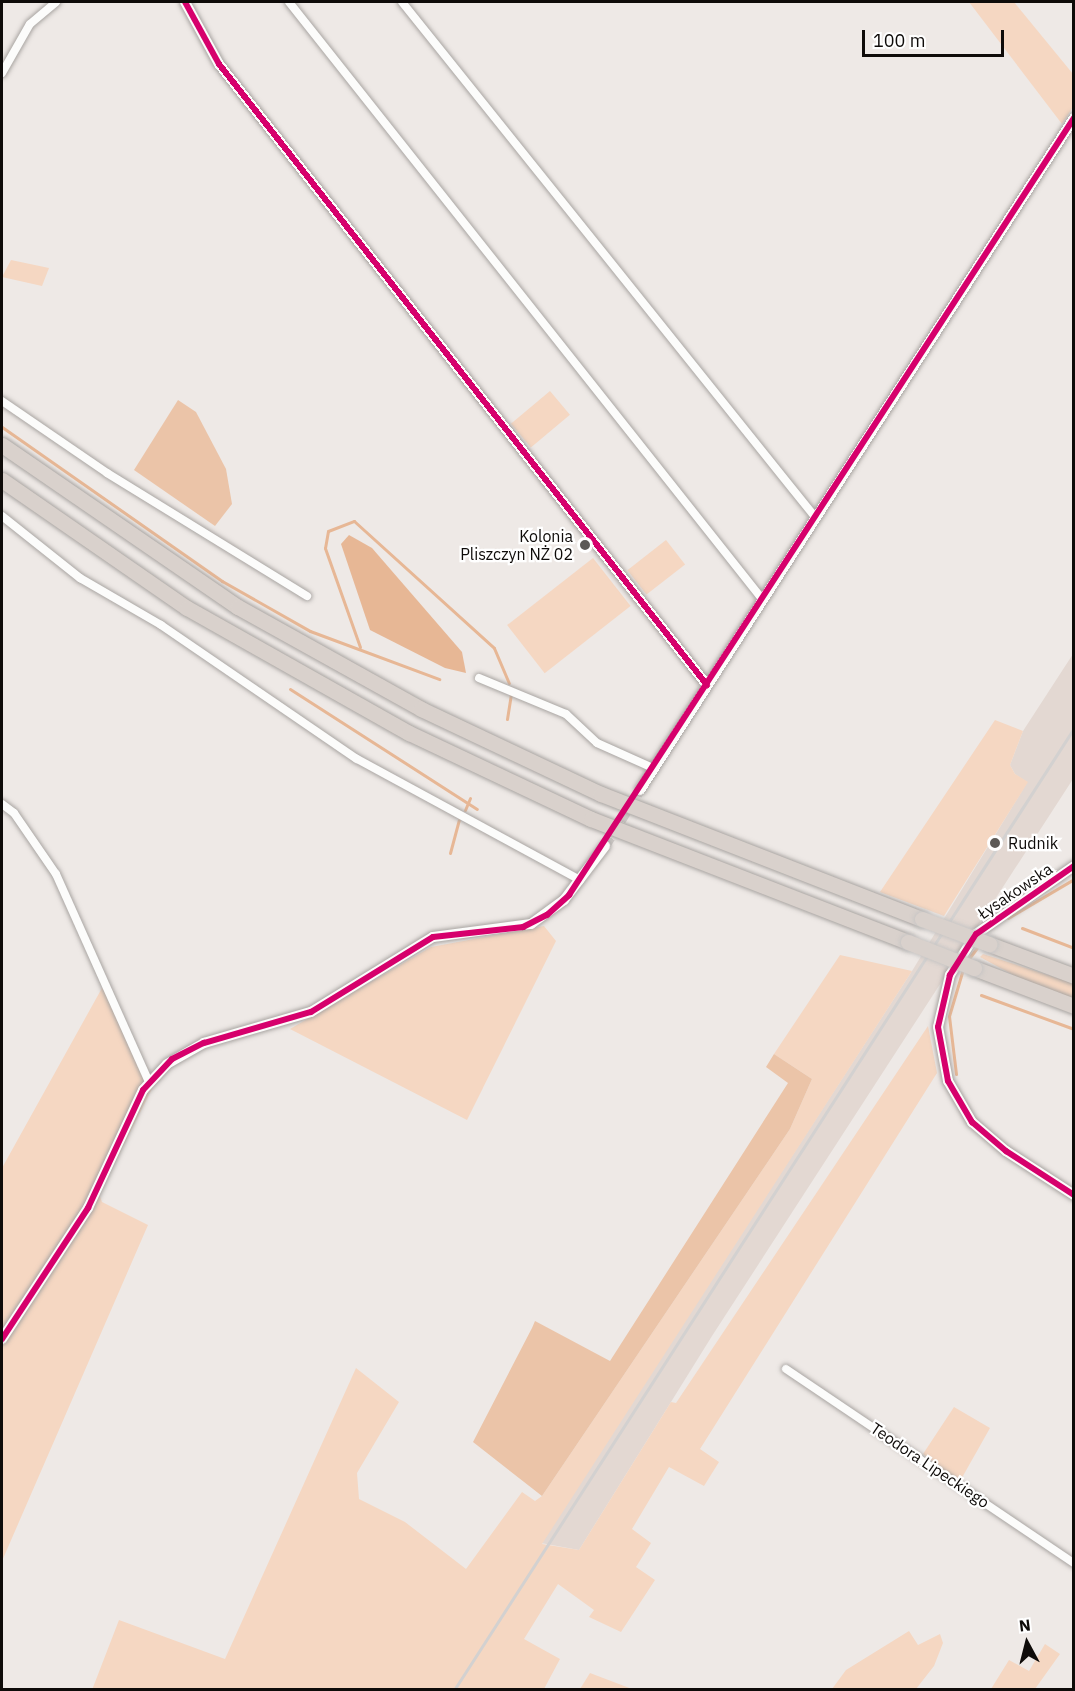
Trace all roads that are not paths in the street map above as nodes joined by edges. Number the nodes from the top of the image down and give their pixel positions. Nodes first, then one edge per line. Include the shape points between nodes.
1 (56, 2) edge
2 (185, 2) edge
3 (289, 2) edge
4 (402, 2) edge
5 (2, 74) edge
6 (1074, 118) edge
7 (2, 401) edge
8 (2, 446) edge
9 (2, 480) edge
10 (2, 516) edge
11 (815, 517) junction
12 (307, 596) dead end
13 (763, 600) junction
14 (479, 678) dead end
15 (707, 685) junction
16 (653, 768) junction
17 (640, 790) tunnel mouth
18 (2, 804) edge
19 (605, 846) tunnel mouth
20 (1074, 866) edge
21 (580, 880) junction
22 (1074, 976) edge
23 (1074, 1006) edge
24 (148, 1082) junction
25 (1074, 1195) edge
26 (2, 1339) edge
27 (786, 1370) dead end
28 (1074, 1563) edge

1 - 5 street via 30,24
2 - 15 street via 219,64
3 - 13 street
4 - 11 street
6 - 11 street
7 - 12 street via 107,473
8 - 22 highway, bridge via 238,607 421,709 601,794
9 - 23 highway, bridge via 195,613 409,733 591,819
10 - 21 street via 80,578 161,625 357,759
11 - 13 street
13 - 15 street
14 - 16 street via 566,714 597,743
15 - 16 street
16 - 17 street
18 - 24 street via 14,813 56,874
19 - 21 street
20 - 25 street, Łysakowska via 976,934 950,975 939,1027 948,1081 972,1122 1006,1151
21 - 24 street via 556,908 531,924 433,937 311,1012 191,1048
24 - 26 street via 82,1216
27 - 28 street, Teodora Lipeckiego

